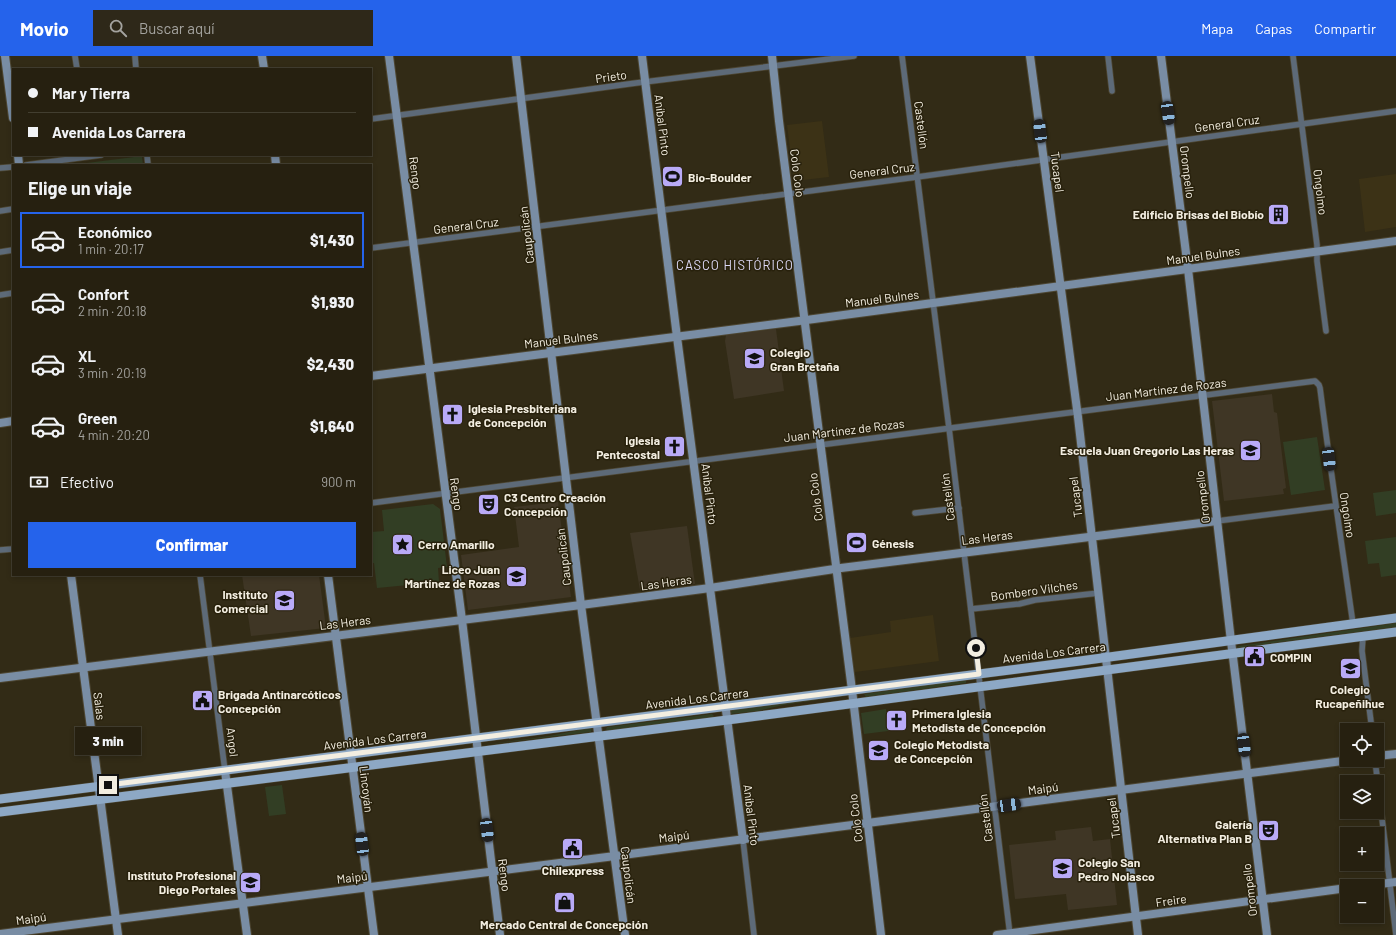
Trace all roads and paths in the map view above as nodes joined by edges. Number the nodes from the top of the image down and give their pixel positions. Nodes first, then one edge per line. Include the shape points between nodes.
1 (5, 56) edge
2 (75, 56) edge
3 (135, 56) edge
4 (262, 56) edge
5 (389, 56) edge
6 (516, 56) edge
7 (642, 56) edge
8 (772, 56) edge
9 (854, 56) edge
10 (902, 56) edge
11 (1030, 56) edge
12 (1108, 56) edge
13 (1161, 56) edge
14 (1292, 56) edge
15 (773, 66) junction
16 (77, 68) edge
17 (136, 68) edge
18 (264, 68) edge
19 (645, 82) junction
20 (1112, 92) dead end
21 (521, 99) junction
22 (12, 110) edge
23 (1396, 111) edge
24 (396, 116) junction
25 (372, 119) edge
26 (1301, 124) junction
27 (1172, 142) junction
28 (88, 156) edge
29 (1044, 159) junction
30 (33, 164) edge
31 (12, 167) edge
32 (0, 168) edge
33 (917, 177) junction
34 (788, 194) junction
35 (12, 209) edge
36 (661, 210) junction
37 (0, 211) edge
38 (537, 226) junction
39 (1396, 241) edge
40 (413, 243) junction
41 (372, 248) edge
42 (12, 250) edge
43 (0, 252) edge
44 (1317, 252) junction
45 (1188, 269) junction
46 (1060, 286) junction
47 (12, 294) edge
48 (0, 295) edge
49 (933, 303) junction
50 (805, 320) junction
51 (1326, 330) dead end
52 (677, 336) junction
53 (552, 353) junction
54 (428, 368) junction
55 (372, 376) edge
56 (1319, 385) joint
57 (1202, 396) junction
58 (1078, 412) junction
59 (12, 421) edge
60 (0, 423) edge
61 (949, 428) junction
62 (821, 445) junction
63 (693, 461) junction
64 (566, 478) junction
65 (445, 493) junction
66 (372, 503) edge
67 (1335, 506) junction
68 (959, 508) junction
69 (916, 513) dead end
70 (1217, 521) junction
71 (1092, 537) junction
72 (12, 549) edge
73 (0, 550) edge
74 (964, 552) junction
75 (836, 568) junction
76 (71, 576) edge
77 (200, 576) edge
78 (328, 576) edge
79 (710, 588) junction
80 (1099, 593) junction
81 (581, 605) junction
82 (971, 609) junction
83 (1396, 618) edge
84 (462, 620) junction
85 (1353, 624) junction
86 (1396, 632) edge
87 (335, 636) junction
88 (1363, 636) junction
89 (1231, 641) junction
90 (210, 652) junction
91 (1232, 654) junction
92 (1106, 657) junction
93 (83, 668) junction
94 (1108, 670) junction
95 (979, 674) junction
96 (0, 678) edge
97 (981, 687) junction
98 (852, 690) junction
99 (853, 704) junction
100 (726, 707) junction
101 (728, 720) junction
102 (597, 723) junction
103 (1371, 723) edge
104 (598, 736) junction
105 (476, 738) junction
106 (478, 752) junction
107 (350, 754) junction
108 (1396, 754) edge
109 (1384, 755) edge
110 (1340, 761) edge
111 (1376, 767) edge
112 (352, 768) junction
113 (225, 771) junction
114 (1247, 774) junction
115 (226, 784) junction
116 (99, 786) junction
117 (1121, 790) junction
118 (0, 799) edge
119 (100, 799) junction
120 (995, 807) junction
121 (0, 812) edge
122 (868, 823) junction
123 (743, 840) junction
124 (615, 856) junction
125 (492, 872) junction
126 (1393, 882) edge
127 (367, 887) junction
128 (1340, 889) edge
129 (1263, 900) junction
130 (243, 903) junction
131 (1136, 917) junction
132 (115, 919) junction
133 (0, 934) edge
134 (1010, 934) edge
135 (118, 935) edge
136 (247, 935) edge
137 (374, 935) edge
138 (500, 935) edge
139 (625, 935) edge
140 (754, 935) edge
141 (881, 935) edge
142 (997, 935) edge
143 (1138, 935) edge
144 (1267, 935) edge
145 (1396, 935) edge

1 - 22 street
2 - 16 street
3 - 17 street
4 - 18 street
5 - 24 street, Rengo
6 - 21 street, Caupolicán
7 - 19 street, Aníbal Pinto
8 - 15 street, Colo Colo
9 - 15 street, Prieto
10 - 33 street, Castellón
11 - 29 street, Tucapel
12 - 20 street
13 - 27 street, Orompello
14 - 26 street, Ongolmo
15 - 19 street, Prieto
15 - 34 street, Colo Colo
19 - 21 street, Prieto
19 - 36 street, Aníbal Pinto
21 - 24 street, Prieto
21 - 38 street, Caupolicán
23 - 26 street, General Cruz
24 - 25 street, Prieto
24 - 40 street, Rengo
26 - 27 street, General Cruz
26 - 44 street, Ongolmo
27 - 29 street, General Cruz
27 - 45 street, Orompello
28 - 30 street
29 - 33 street, General Cruz
29 - 46 street, Tucapel
31 - 32 street
33 - 34 street, General Cruz
33 - 49 street, Castellón
34 - 36 street, General Cruz
34 - 50 street, Colo Colo
35 - 37 street
36 - 38 street, General Cruz
36 - 52 street, Aníbal Pinto
38 - 40 street, General Cruz
38 - 53 street, Caupolicán
39 - 44 street, Manuel Bulnes
40 - 41 street, General Cruz
40 - 54 street, Rengo
42 - 43 street
44 - 45 street, Manuel Bulnes
44 - 51 street, Ongolmo
45 - 46 street, Manuel Bulnes
45 - 57 street, Orompello
46 - 49 street, Manuel Bulnes
46 - 58 street, Tucapel
47 - 48 street
49 - 50 street, Manuel Bulnes
49 - 61 street, Castellón
50 - 52 street, Manuel Bulnes
50 - 62 street, Colo Colo
52 - 53 street, Manuel Bulnes
52 - 63 street, Aníbal Pinto
53 - 54 street, Manuel Bulnes
53 - 64 street, Caupolicán
54 - 55 street, Manuel Bulnes
54 - 65 street, Rengo
56 - 57 street, Juan Martínez de Rozas via 1313,381
56 - 67 street, Ongolmo
57 - 58 street, Juan Martínez de Rozas
57 - 70 street, Orompello
58 - 61 street, Juan Martínez de Rozas
58 - 71 street, Tucapel
59 - 60 street
61 - 62 street, Juan Martínez de Rozas
61 - 68 street, Castellón
62 - 63 street, Juan Martínez de Rozas
62 - 75 street, Colo Colo
63 - 64 street, Juan Martínez de Rozas
63 - 79 street, Aníbal Pinto
64 - 65 street, Juan Martínez de Rozas
64 - 81 street, Caupolicán
65 - 66 street, Juan Martínez de Rozas
65 - 84 street, Rengo
67 - 70 street, Las Heras
67 - 85 street, Ongolmo
68 - 69 street
68 - 74 street, Castellón
70 - 71 street, Las Heras
70 - 89 street, Orompello
71 - 74 street, Las Heras
71 - 80 street, Tucapel
72 - 73 street
74 - 75 street, Las Heras
74 - 82 street, Castellón
75 - 79 street, Las Heras
75 - 98 street, Colo Colo
76 - 93 street, Salas
77 - 90 street, Angol
78 - 87 street, Lincoyán
79 - 81 street, Las Heras
79 - 100 street, Aníbal Pinto
80 - 82 street, Bombero Vilches
80 - 92 street, Tucapel
81 - 84 street, Las Heras
81 - 102 street, Caupolicán
82 - 95 street, Castellón
83 - 85 main road, Avenida Los Carrera
84 - 87 street, Las Heras
84 - 105 street, Rengo
85 - 89 main road, Avenida Los Carrera
86 - 88 main road, Avenida Los Carrera
87 - 90 street, Las Heras
87 - 107 street, Lincoyán
88 - 91 main road, Avenida Los Carrera
88 - 103 street via 1362,651
89 - 91 street, Orompello
89 - 92 main road, Avenida Los Carrera
90 - 93 street, Las Heras
90 - 113 street, Angol
91 - 94 main road, Avenida Los Carrera
91 - 114 street, Orompello
92 - 94 street, Tucapel
92 - 95 main road, Avenida Los Carrera
93 - 96 street, Las Heras
93 - 116 street, Salas
94 - 97 main road, Avenida Los Carrera
94 - 117 street, Tucapel
95 - 97 street, Castellón
95 - 98 main road, Avenida Los Carrera
97 - 99 main road, Avenida Los Carrera
97 - 120 street, Castellón
98 - 99 street, Colo Colo
98 - 100 main road, Avenida Los Carrera
99 - 101 main road, Avenida Los Carrera
99 - 122 street, Colo Colo
100 - 101 street, Aníbal Pinto
100 - 102 main road, Avenida Los Carrera
101 - 104 main road, Avenida Los Carrera
101 - 123 street, Aníbal Pinto
102 - 104 street, Caupolicán
102 - 105 main road, Avenida Los Carrera
104 - 106 main road, Avenida Los Carrera
104 - 124 street, Caupolicán
105 - 106 street, Rengo
105 - 107 main road, Avenida Los Carrera
106 - 112 main road, Avenida Los Carrera
106 - 125 street, Rengo
107 - 112 street, Lincoyán
107 - 113 main road, Avenida Los Carrera
108 - 109 street
110 - 114 street, Maipú
111 - 126 street
112 - 115 main road, Avenida Los Carrera
112 - 127 street, Lincoyán
113 - 115 street, Angol
113 - 116 main road, Avenida Los Carrera
114 - 117 street, Maipú
114 - 129 street, Orompello
115 - 119 main road, Avenida Los Carrera
115 - 130 street, Angol
116 - 118 main road, Avenida Los Carrera
116 - 119 street, Salas
117 - 120 street, Maipú
117 - 131 street, Tucapel
119 - 121 main road, Avenida Los Carrera
119 - 132 street, Salas
120 - 122 street, Maipú
120 - 134 street, Castellón
122 - 123 street, Maipú
122 - 141 street, Colo Colo
123 - 124 street, Maipú
123 - 140 street, Aníbal Pinto
124 - 125 street, Maipú
124 - 139 street, Caupolicán
125 - 127 street, Maipú
125 - 138 street, Rengo
126 - 145 street
127 - 130 street, Maipú
127 - 137 street, Lincoyán
128 - 129 street, Freire
129 - 131 street, Freire
129 - 144 street, Orompello
130 - 132 street, Maipú
130 - 136 street, Angol
131 - 134 street, Freire
131 - 143 street, Tucapel
132 - 133 street, Maipú
132 - 135 street, Salas
134 - 142 street, Freire

